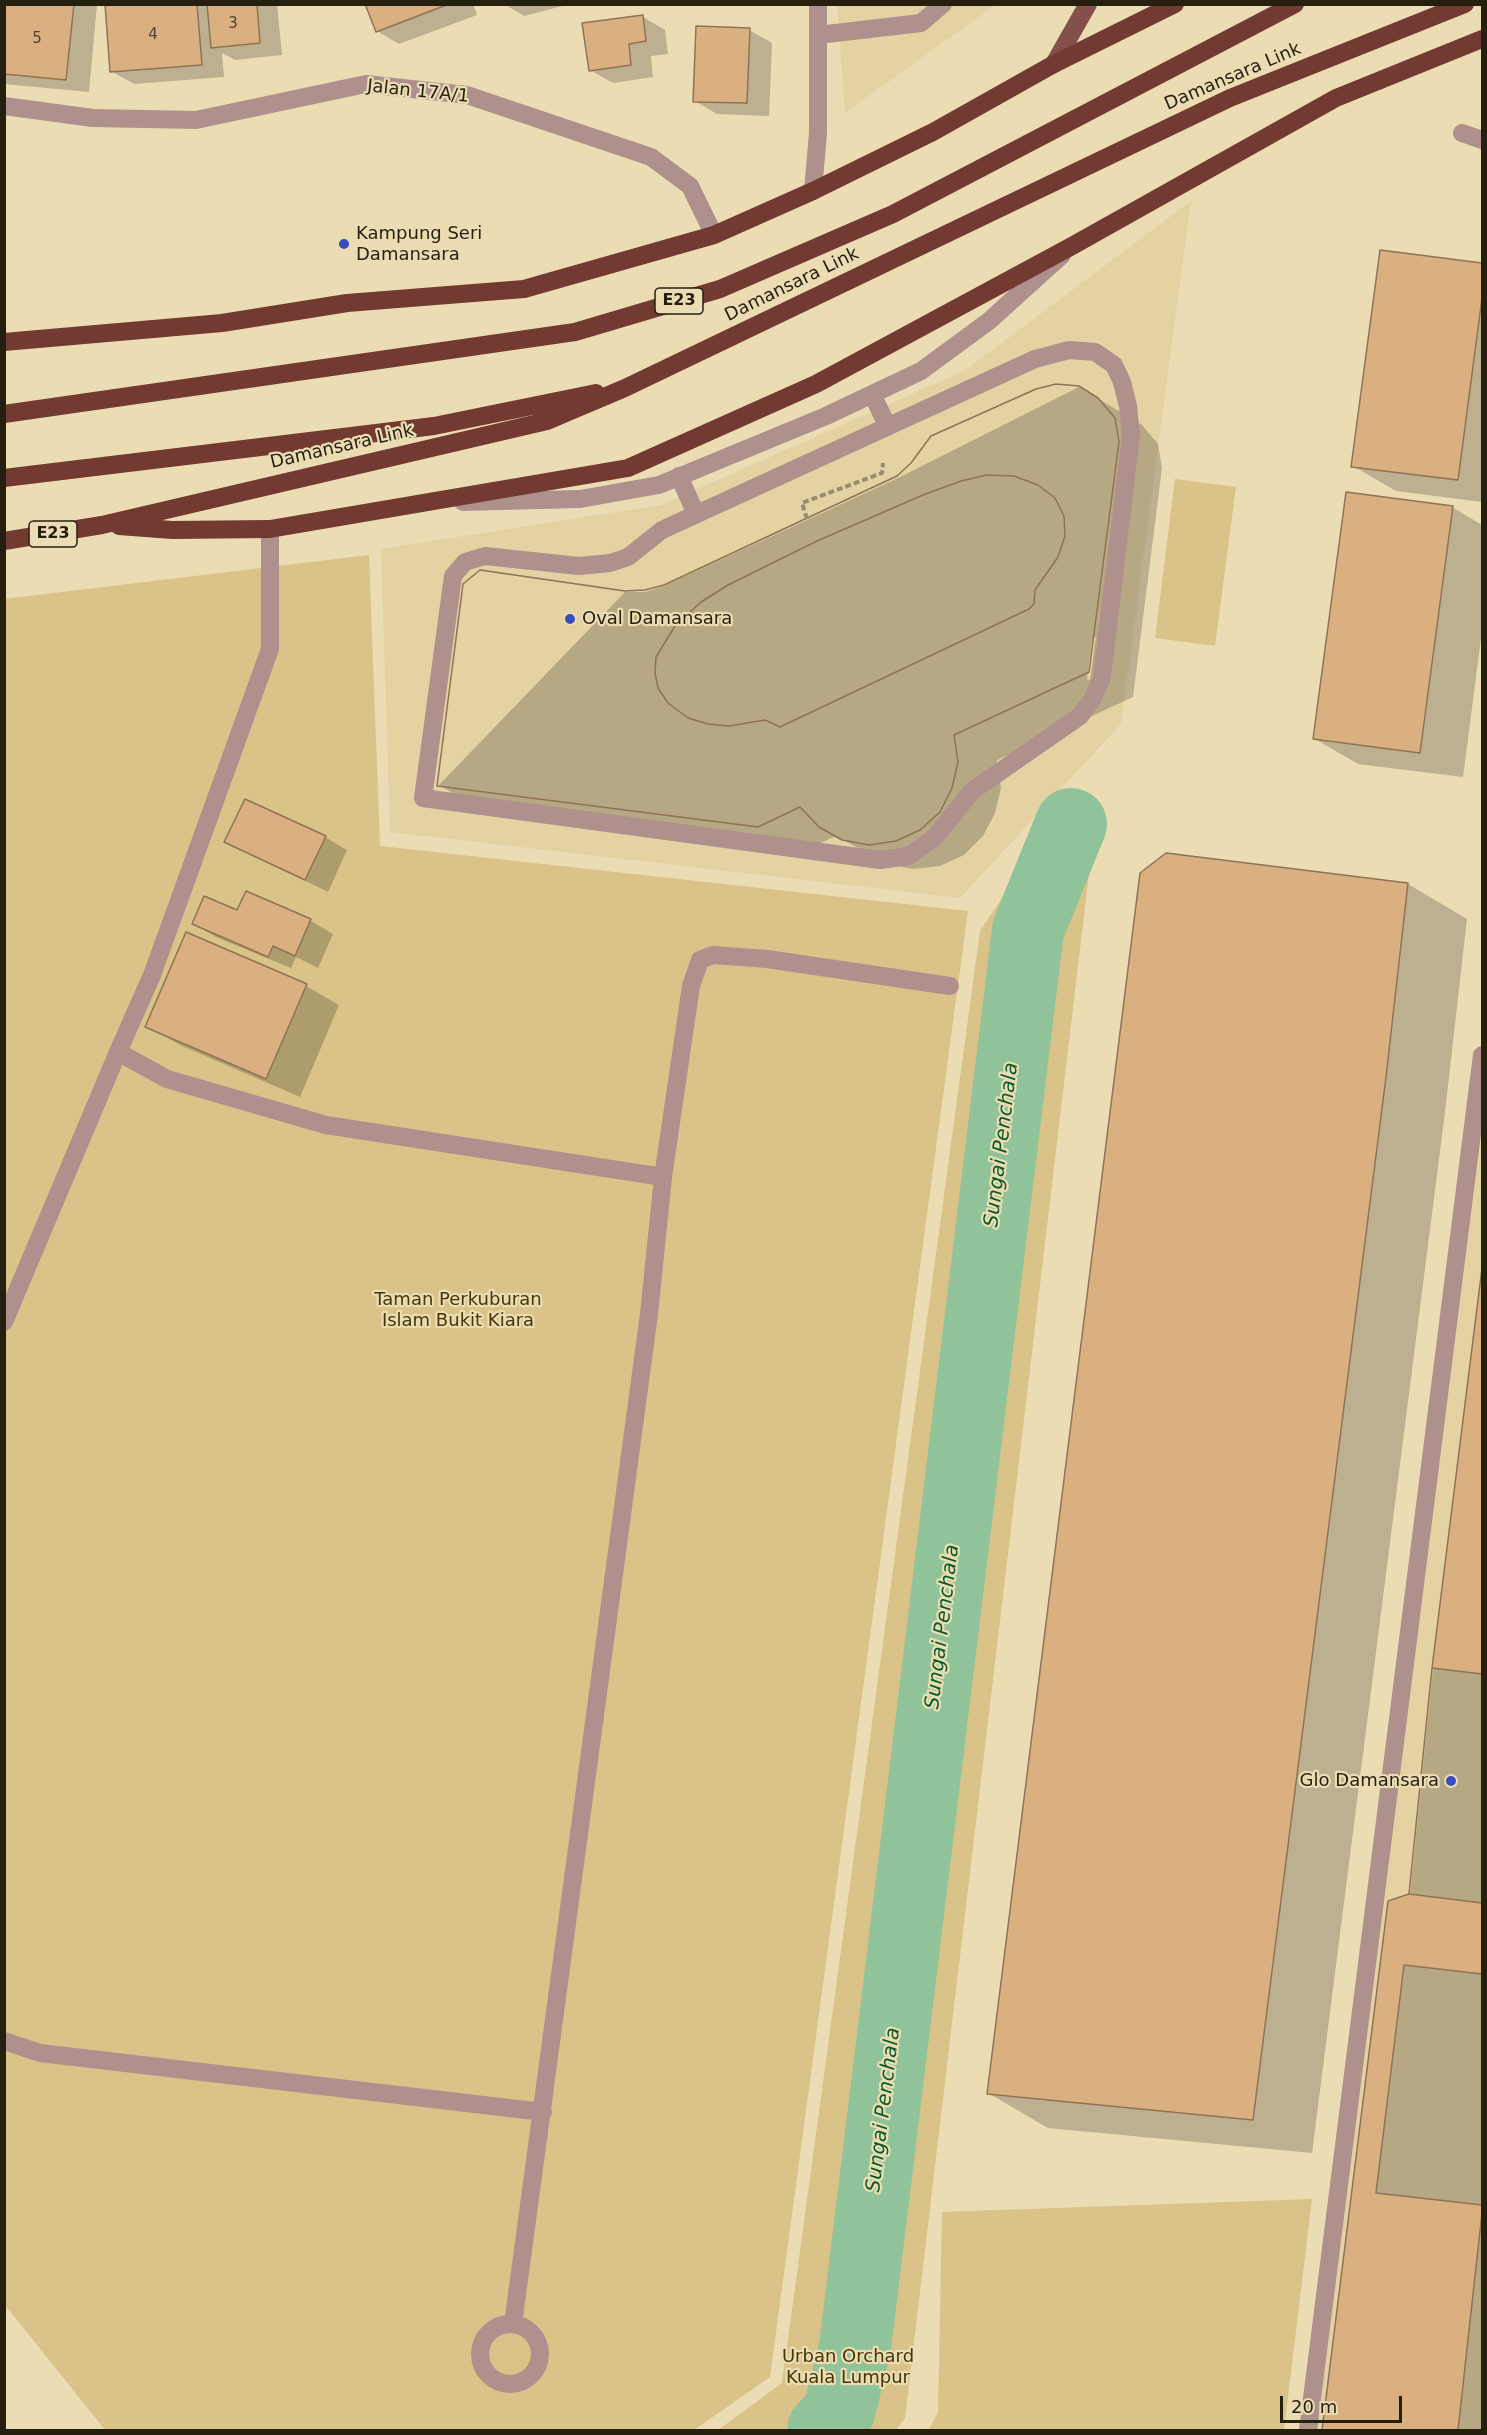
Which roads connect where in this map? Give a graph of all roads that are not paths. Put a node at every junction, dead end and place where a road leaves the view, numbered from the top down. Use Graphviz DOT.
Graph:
graph roads {
  1 [pos="818,4"];
  2 [pos="943,4"];
  3 [pos="1088,4"];
  4 [pos="1175,4"];
  5 [pos="1295,4"];
  6 [pos="1465,4"];
  7 [pos="818,35"];
  8 [pos="1482,39"];
  9 [pos="1054,64"];
  10 [pos="4,106"];
  11 [pos="1462,133"];
  12 [pos="1482,140"];
  13 [pos="813,190"];
  14 [pos="714,235"];
  15 [pos="1072,246"];
  16 [pos="4,342"];
  17 [pos="625,388"];
  18 [pos="872,394"];
  19 [pos="4,414"];
  20 [pos="888,427"];
  21 [pos="679,477"];
  22 [pos="4,478"];
  23 [pos="422,503"];
  24 [pos="696,514"];
  25 [pos="102,525"];
  26 [pos="270,529"];
  27 [pos="4,541"];
  28 [pos="950,986"];
  29 [pos="118,1052"];
  30 [pos="1482,1055"];
  31 [pos="663,1177"];
  32 [pos="4,1322"];
  33 [pos="4,2042"];
  34 [pos="543,2112"];
  35 [pos="513,2324"];
  36 [pos="1308,2430"];
  1 -- 7 [label="street"];
  2 -- 7 [label="street"];
  3 -- 9 [label="main road"];
  4 -- 9 [label="highway"];
  5 -- 19 [label="highway, Damansara Link / E23"];
  6 -- 17 [label="highway, Damansara Link / E23"];
  7 -- 13 [label="street"];
  8 -- 15 [label="highway"];
  9 -- 13 [label="highway"];
  10 -- 14 [label="street, Jalan 17A/1"];
  11 -- 12 [label="street"];
  13 -- 14 [label="highway"];
  14 -- 16 [label="highway"];
  15 -- 18 [label="street"];
  15 -- 23 [label="highway"];
  17 -- 22 [label="highway"];
  17 -- 25 [label="highway, Damansara Link / E23"];
  18 -- 20 [label="street"];
  18 -- 21 [label="street"];
  20 -- 24 [label="street"];
  20 -- 24 [label="street"];
  21 -- 23 [label="street"];
  21 -- 24 [label="street"];
  23 -- 26 [label="highway"];
  25 -- 26 [label="highway"];
  25 -- 27 [label="highway, Damansara Link / E23"];
  26 -- 29 [label="street"];
  28 -- 31 [label="street"];
  29 -- 31 [label="street"];
  29 -- 32 [label="street"];
  30 -- 36 [label="street"];
  31 -- 34 [label="street"];
  33 -- 34 [label="street"];
  34 -- 35 [label="street"];
}
